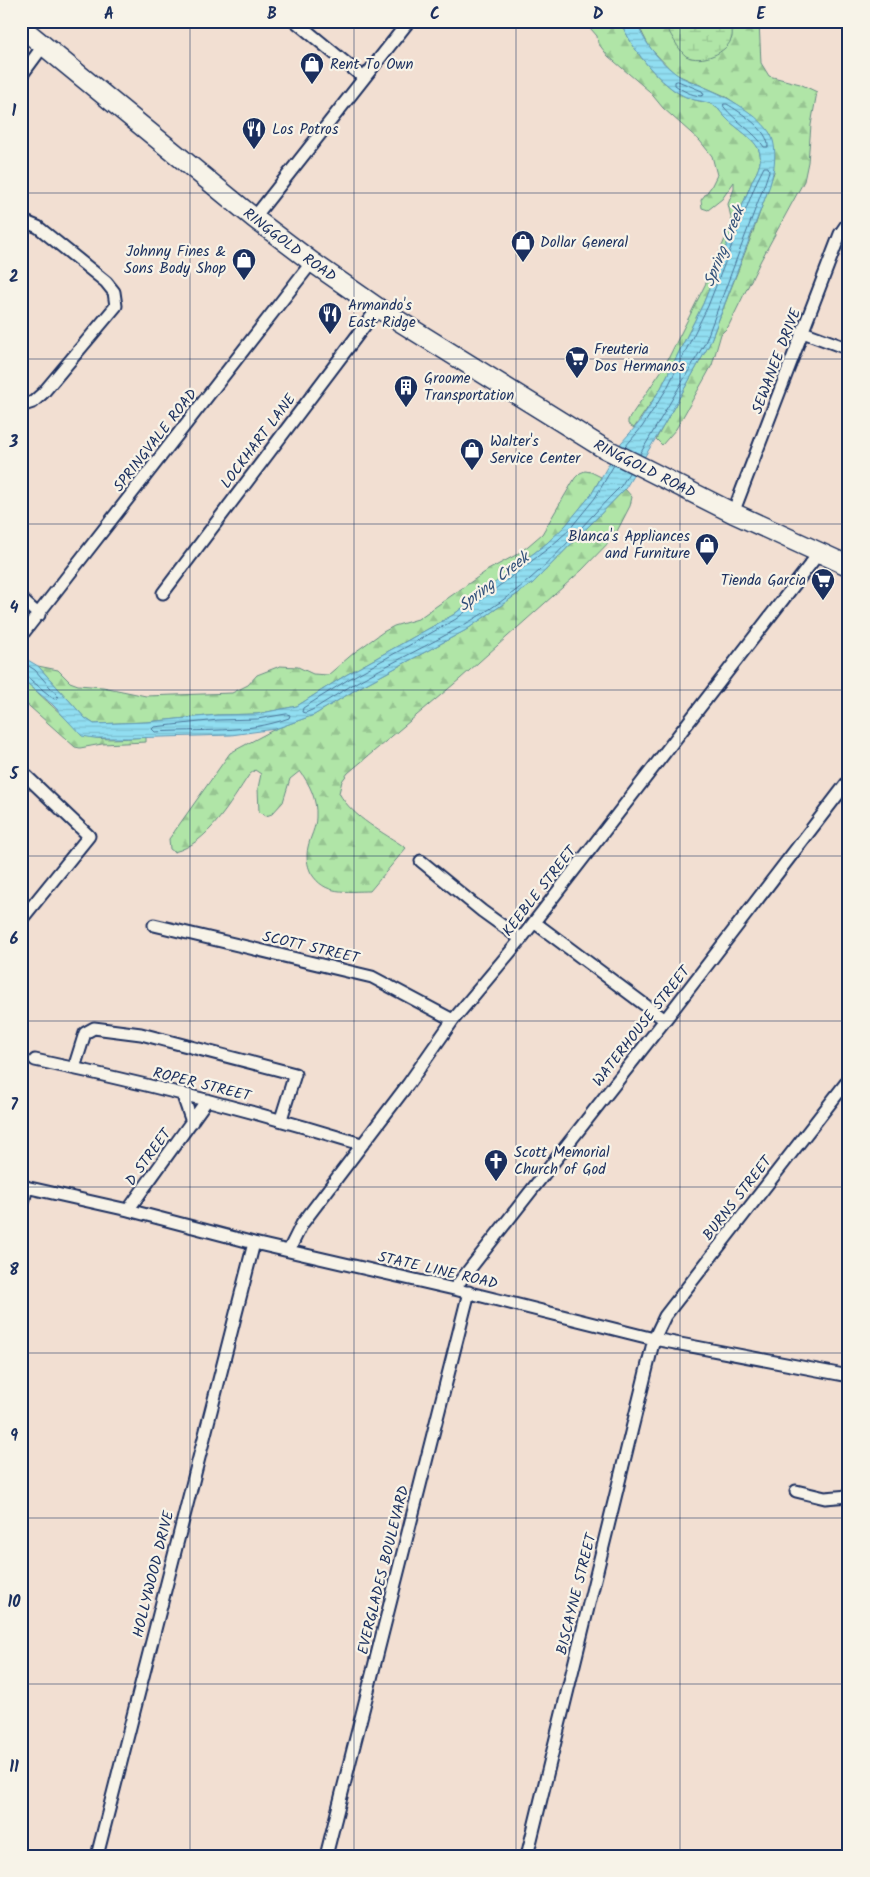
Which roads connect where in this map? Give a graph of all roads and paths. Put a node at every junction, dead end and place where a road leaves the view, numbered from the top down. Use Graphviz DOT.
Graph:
graph roads {
  1 [pos="295,21"];
  2 [pos="409,21"];
  3 [pos="21,27"];
  4 [pos="43,46"];
  5 [pos="21,76"];
  6 [pos="364,78"];
  7 [pos="254,218"];
  8 [pos="21,220"];
  9 [pos="849,221"];
  10 [pos="312,262"];
  11 [pos="378,308"];
  12 [pos="803,332"];
  13 [pos="849,349"];
  14 [pos="21,406"];
  15 [pos="733,514"];
  16 [pos="818,553"];
  17 [pos="849,566"];
  18 [pos="163,593"];
  19 [pos="21,599"];
  20 [pos="39,614"];
  21 [pos="21,636"];
  22 [pos="21,771"];
  23 [pos="849,780"];
  24 [pos="421,861"];
  25 [pos="21,920"];
  26 [pos="534,922"];
  27 [pos="154,925"];
  28 [pos="521,939"];
  29 [pos="453,1020"];
  30 [pos="665,1020"];
  31 [pos="34,1060"];
  32 [pos="74,1068"];
  33 [pos="849,1079"];
  34 [pos="182,1093"];
  35 [pos="207,1100"];
  36 [pos="282,1119"];
  37 [pos="192,1122"];
  38 [pos="361,1144"];
  39 [pos="24,1187"];
  40 [pos="21,1210"];
  41 [pos="128,1210"];
  42 [pos="254,1243"];
  43 [pos="289,1250"];
  44 [pos="454,1289"];
  45 [pos="469,1292"];
  46 [pos="654,1339"];
  47 [pos="849,1376"];
  48 [pos="796,1491"];
  49 [pos="849,1496"];
  50 [pos="97,1856"];
  51 [pos="326,1856"];
  52 [pos="527,1856"];
  1 -- 6 [label="street"];
  2 -- 6 [label="street"];
  3 -- 4 [label="main road, RINGGOLD ROAD"];
  4 -- 5 [label="street"];
  4 -- 7 [label="main road, RINGGOLD ROAD"];
  6 -- 7 [label="street"];
  7 -- 10 [label="main road, RINGGOLD ROAD"];
  8 -- 14 [label="street"];
  9 -- 12 [label="street, SEWANEE DRIVE"];
  10 -- 11 [label="main road, RINGGOLD ROAD"];
  10 -- 20 [label="street, SPRINGVALE ROAD"];
  11 -- 15 [label="main road, RINGGOLD ROAD"];
  11 -- 18 [label="street, LOCKHART LANE"];
  12 -- 13 [label="street"];
  12 -- 15 [label="street, SEWANEE DRIVE"];
  15 -- 16 [label="main road, RINGGOLD ROAD"];
  16 -- 17 [label="main road, RINGGOLD ROAD"];
  16 -- 26 [label="street, KEEBLE STREET"];
  19 -- 20 [label="street"];
  20 -- 21 [label="street, SPRINGVALE ROAD"];
  22 -- 25 [label="street"];
  23 -- 30 [label="street, WATERHOUSE STREET"];
  24 -- 28 [label="street"];
  26 -- 28 [label="street, KEEBLE STREET"];
  26 -- 30 [label="street"];
  27 -- 29 [label="street, SCOTT STREET"];
  28 -- 29 [label="street, KEEBLE STREET"];
  29 -- 38 [label="street, KEEBLE STREET"];
  30 -- 44 [label="street, WATERHOUSE STREET"];
  31 -- 32 [label="street, ROPER STREET"];
  32 -- 34 [label="street, ROPER STREET"];
  32 -- 36 [label="street"];
  33 -- 46 [label="street, BURNS STREET"];
  34 -- 35 [label="street, ROPER STREET"];
  34 -- 37 [label="street, D STREET"];
  35 -- 36 [label="street, ROPER STREET"];
  35 -- 37 [label="street, D STREET"];
  36 -- 38 [label="street, ROPER STREET"];
  37 -- 41 [label="street, D STREET"];
  38 -- 43 [label="street, KEEBLE STREET"];
  39 -- 40 [label="street"];
  39 -- 41 [label="street, STATE LINE ROAD"];
  41 -- 42 [label="street, STATE LINE ROAD"];
  42 -- 43 [label="street, STATE LINE ROAD"];
  42 -- 50 [label="street, HOLLYWOOD DRIVE"];
  43 -- 44 [label="street, STATE LINE ROAD"];
  44 -- 45 [label="street, STATE LINE ROAD"];
  45 -- 46 [label="street, STATE LINE ROAD"];
  45 -- 51 [label="street, EVERGLADES BOULEVARD"];
  46 -- 47 [label="street, STATE LINE ROAD"];
  46 -- 52 [label="street, BISCAYNE STREET"];
  48 -- 49 [label="street"];
}
